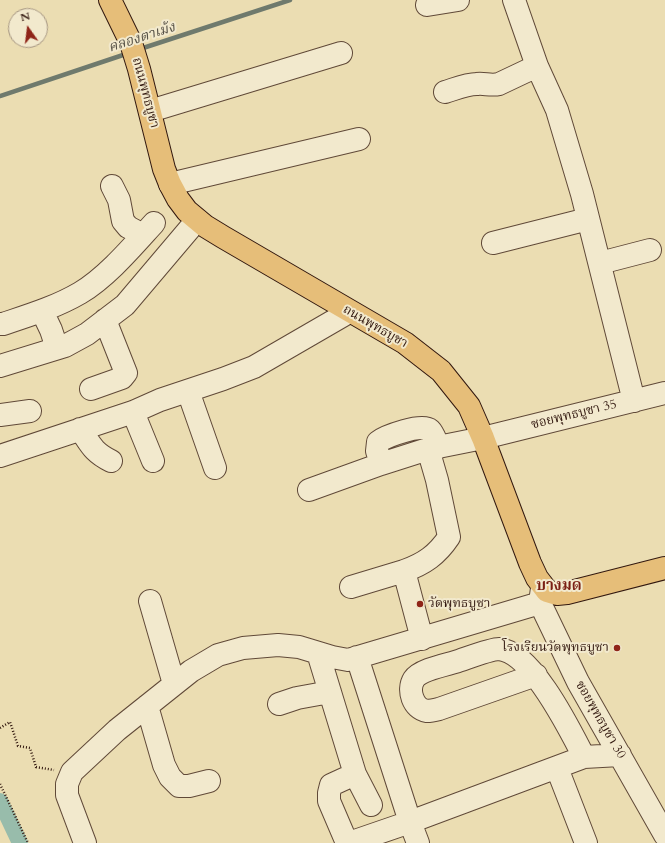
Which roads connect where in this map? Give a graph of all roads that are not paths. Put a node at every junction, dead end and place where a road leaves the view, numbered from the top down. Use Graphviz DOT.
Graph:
graph roads {
  1 [pos="110,0"];
  2 [pos="458,0"];
  3 [pos="514,0"];
  4 [pos="427,5"];
  5 [pos="340,53"];
  6 [pos="537,66"];
  7 [pos="445,92"];
  8 [pos="150,111"];
  9 [pos="359,139"];
  10 [pos="170,184"];
  11 [pos="112,186"];
  12 [pos="588,219"];
  13 [pos="197,220"];
  14 [pos="493,243"];
  15 [pos="650,250"];
  16 [pos="600,263"];
  17 [pos="42,310"];
  18 [pos="349,312"];
  19 [pos="105,320"];
  20 [pos="0,324"];
  21 [pos="57,348"];
  22 [pos="0,366"];
  23 [pos="91,389"];
  24 [pos="188,391"];
  25 [pos="665,393"];
  26 [pos="634,401"];
  27 [pos="30,411"];
  28 [pos="133,412"];
  29 [pos="0,415"];
  30 [pos="80,429"];
  31 [pos="483,438"];
  32 [pos="433,448"];
  33 [pos="0,456"];
  34 [pos="111,461"];
  35 [pos="153,461"];
  36 [pos="215,468"];
  37 [pos="309,490"];
  38 [pos="665,568"];
  39 [pos="404,571"];
  40 [pos="351,587"];
  41 [pos="541,595"];
  42 [pos="150,601"];
  43 [pos="422,638"];
  44 [pos="318,653"];
  45 [pos="357,657"];
  46 [pos="536,675"];
  47 [pos="174,684"];
  48 [pos="330,692"];
  49 [pos="279,704"];
  50 [pos="147,706"];
  51 [pos="620,755"];
  52 [pos="584,757"];
  53 [pos="557,768"];
  54 [pos="355,774"];
  55 [pos="209,781"];
  56 [pos="371,805"];
  57 [pos="410,822"];
  58 [pos="665,835"];
  59 [pos="85,843"];
  60 [pos="348,843"];
  61 [pos="418,843"];
  62 [pos="586,843"];
  1 -- 8 [label="main road, ถนนพุทธบูชา"];
  2 -- 4 [label="street"];
  3 -- 6 [label="street"];
  5 -- 8 [label="street"];
  6 -- 7 [label="street"];
  6 -- 12 [label="street"];
  8 -- 10 [label="main road, ถนนพุทธบูชา"];
  9 -- 10 [label="street"];
  10 -- 13 [label="main road, ถนนพุทธบูชา"];
  11 -- 17 [label="street"];
  12 -- 14 [label="street"];
  12 -- 16 [label="street"];
  13 -- 18 [label="main road, ถนนพุทธบูชา"];
  13 -- 19 [label="street"];
  15 -- 16 [label="street"];
  16 -- 26 [label="street"];
  17 -- 20 [label="street"];
  17 -- 21 [label="street"];
  18 -- 24 [label="street"];
  18 -- 31 [label="main road, ถนนพุทธบูชา"];
  19 -- 21 [label="street"];
  19 -- 23 [label="street"];
  21 -- 22 [label="street"];
  24 -- 28 [label="street"];
  24 -- 36 [label="street"];
  25 -- 26 [label="street, ซอยพุทธบูชา 35"];
  26 -- 31 [label="street, ซอยพุทธบูชา 35"];
  27 -- 29 [label="street"];
  28 -- 30 [label="street"];
  28 -- 35 [label="street"];
  30 -- 33 [label="street"];
  30 -- 34 [label="street"];
  31 -- 32 [label="street, ซอยพุทธบูชา 35"];
  31 -- 41 [label="main road, ถนนพุทธบูชา"];
  32 -- 37 [label="street, ซอยพุทธบูชา 35"];
  32 -- 39 [label="street"];
  38 -- 41 [label="main road"];
  39 -- 40 [label="street"];
  39 -- 43 [label="street"];
  41 -- 43 [label="street"];
  41 -- 51 [label="street, ซอยพุทธบูชา 30"];
  42 -- 47 [label="street"];
  43 -- 45 [label="street"];
  44 -- 45 [label="street"];
  44 -- 47 [label="street"];
  44 -- 48 [label="street"];
  45 -- 57 [label="street"];
  46 -- 46 [label="street"];
  46 -- 52 [label="street"];
  47 -- 50 [label="street"];
  48 -- 49 [label="street"];
  48 -- 54 [label="street"];
  50 -- 55 [label="street"];
  50 -- 59 [label="street"];
  51 -- 52 [label="street"];
  51 -- 58 [label="street, ซอยพุทธบูชา 30"];
  52 -- 53 [label="street"];
  53 -- 57 [label="street"];
  53 -- 62 [label="street"];
  54 -- 56 [label="street"];
  54 -- 60 [label="street"];
  57 -- 60 [label="street"];
  57 -- 61 [label="street"];
}
